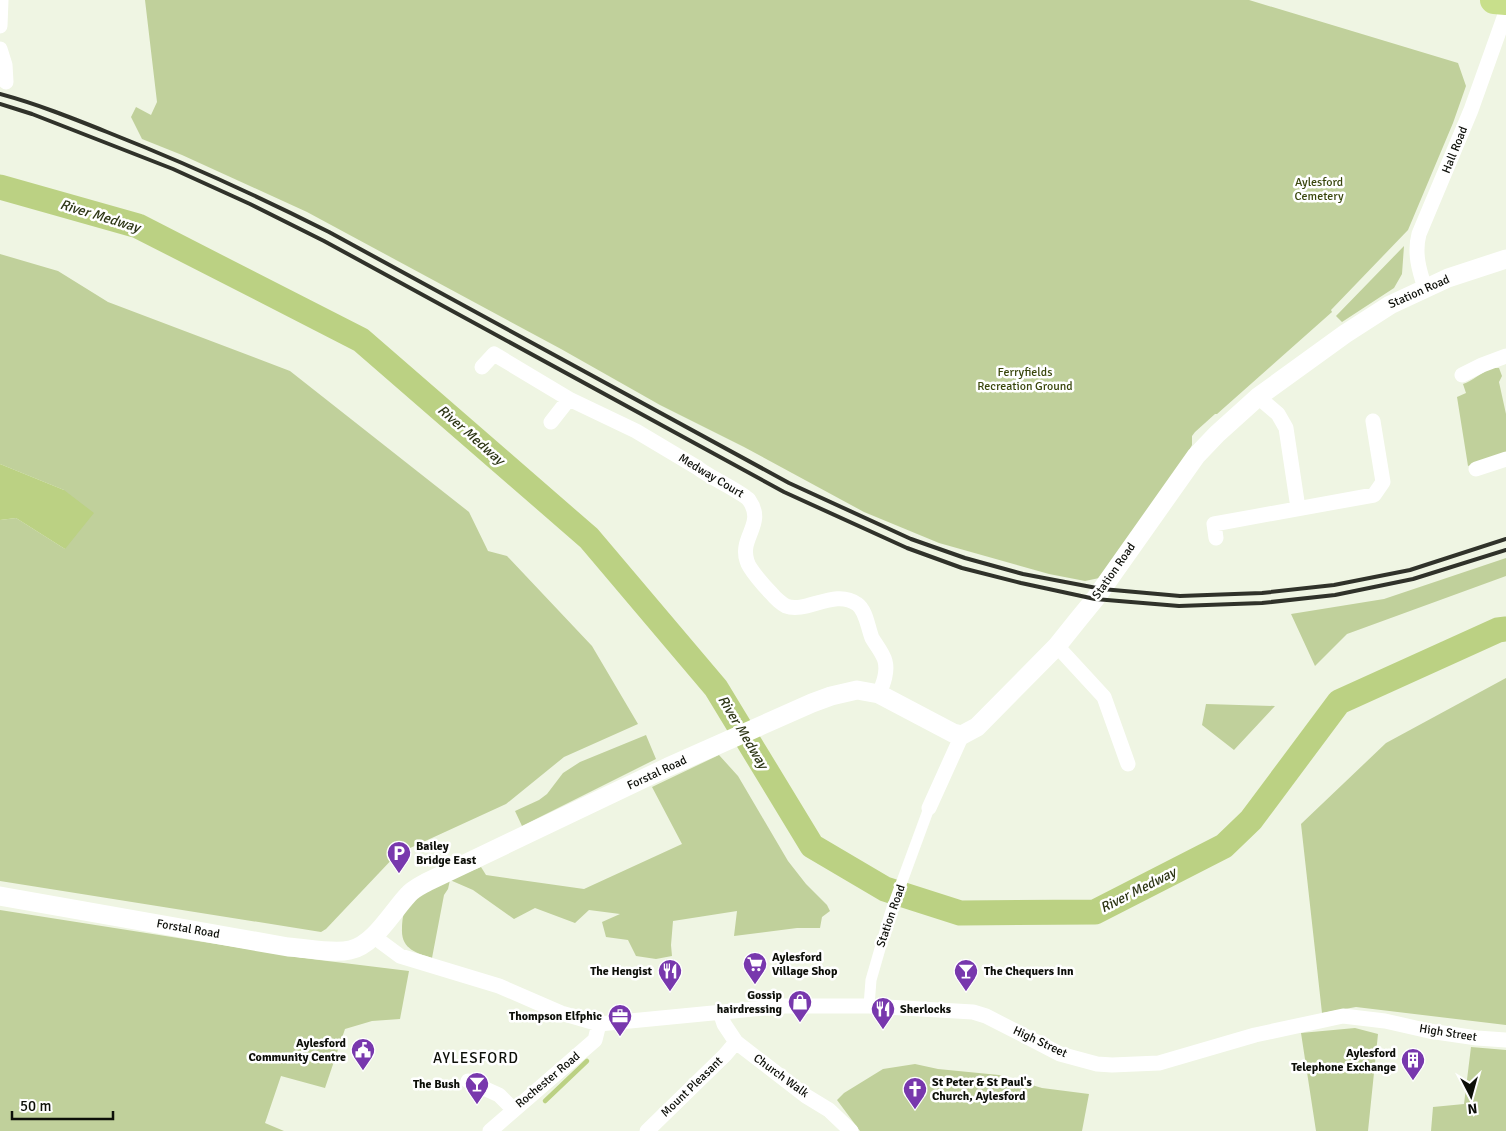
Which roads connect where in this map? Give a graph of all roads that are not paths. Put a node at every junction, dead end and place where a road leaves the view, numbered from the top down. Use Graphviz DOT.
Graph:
graph roads {
  1 [pos="1,0"];
  2 [pos="1494,0"];
  3 [pos="1506,2"];
  4 [pos="1506,12"];
  5 [pos="0,26"];
  6 [pos="0,49"];
  7 [pos="6,82"];
  8 [pos="1506,259"];
  9 [pos="1424,288"];
  10 [pos="1505,361"];
  11 [pos="482,367"];
  12 [pos="1462,375"];
  13 [pos="1258,397"];
  14 [pos="569,399"];
  15 [pos="1373,421"];
  16 [pos="551,422"];
  17 [pos="1506,459"];
  18 [pos="1476,469"];
  19 [pos="1298,508"];
  20 [pos="1216,538"];
  21 [pos="1057,646"];
  22 [pos="879,694"];
  23 [pos="962,735"];
  24 [pos="1128,764"];
  25 [pos="929,808"];
  26 [pos="0,896"];
  27 [pos="373,936"];
  28 [pos="869,1006"];
  29 [pos="720,1012"];
  30 [pos="599,1024"];
  31 [pos="1506,1040"];
  32 [pos="736,1042"];
  33 [pos="468,1081"];
  34 [pos="513,1109"];
  35 [pos="490,1131"];
  36 [pos="647,1131"];
  37 [pos="851,1131"];
  1 -- 5 [label="street"];
  2 -- 3 [label="highway"];
  4 -- 9 [label="street, Hall Road"];
  6 -- 7 [label="street"];
  8 -- 9 [label="street, Station Road"];
  9 -- 13 [label="street, Station Road"];
  10 -- 12 [label="street"];
  11 -- 14 [label="street, Medway Court"];
  13 -- 19 [label="street"];
  13 -- 21 [label="street, Station Road"];
  14 -- 16 [label="street"];
  14 -- 22 [label="street, Medway Court"];
  15 -- 19 [label="street"];
  17 -- 18 [label="street"];
  19 -- 20 [label="street"];
  21 -- 23 [label="street, Station Road"];
  21 -- 24 [label="street"];
  22 -- 23 [label="street, Forstal Road"];
  22 -- 27 [label="street, Forstal Road"];
  23 -- 25 [label="street, Station Road"];
  25 -- 28 [label="street, Station Road"];
  26 -- 27 [label="street, Forstal Road"];
  27 -- 30 [label="street"];
  28 -- 29 [label="street, High Street"];
  28 -- 31 [label="street, High Street"];
  29 -- 30 [label="street, High Street"];
  29 -- 32 [label="street, Church Walk"];
  30 -- 34 [label="street, Rochester Road"];
  32 -- 36 [label="street, Mount Pleasant"];
  32 -- 37 [label="street, Church Walk"];
  33 -- 34 [label="street"];
  34 -- 35 [label="street, Rochester Road"];
}
